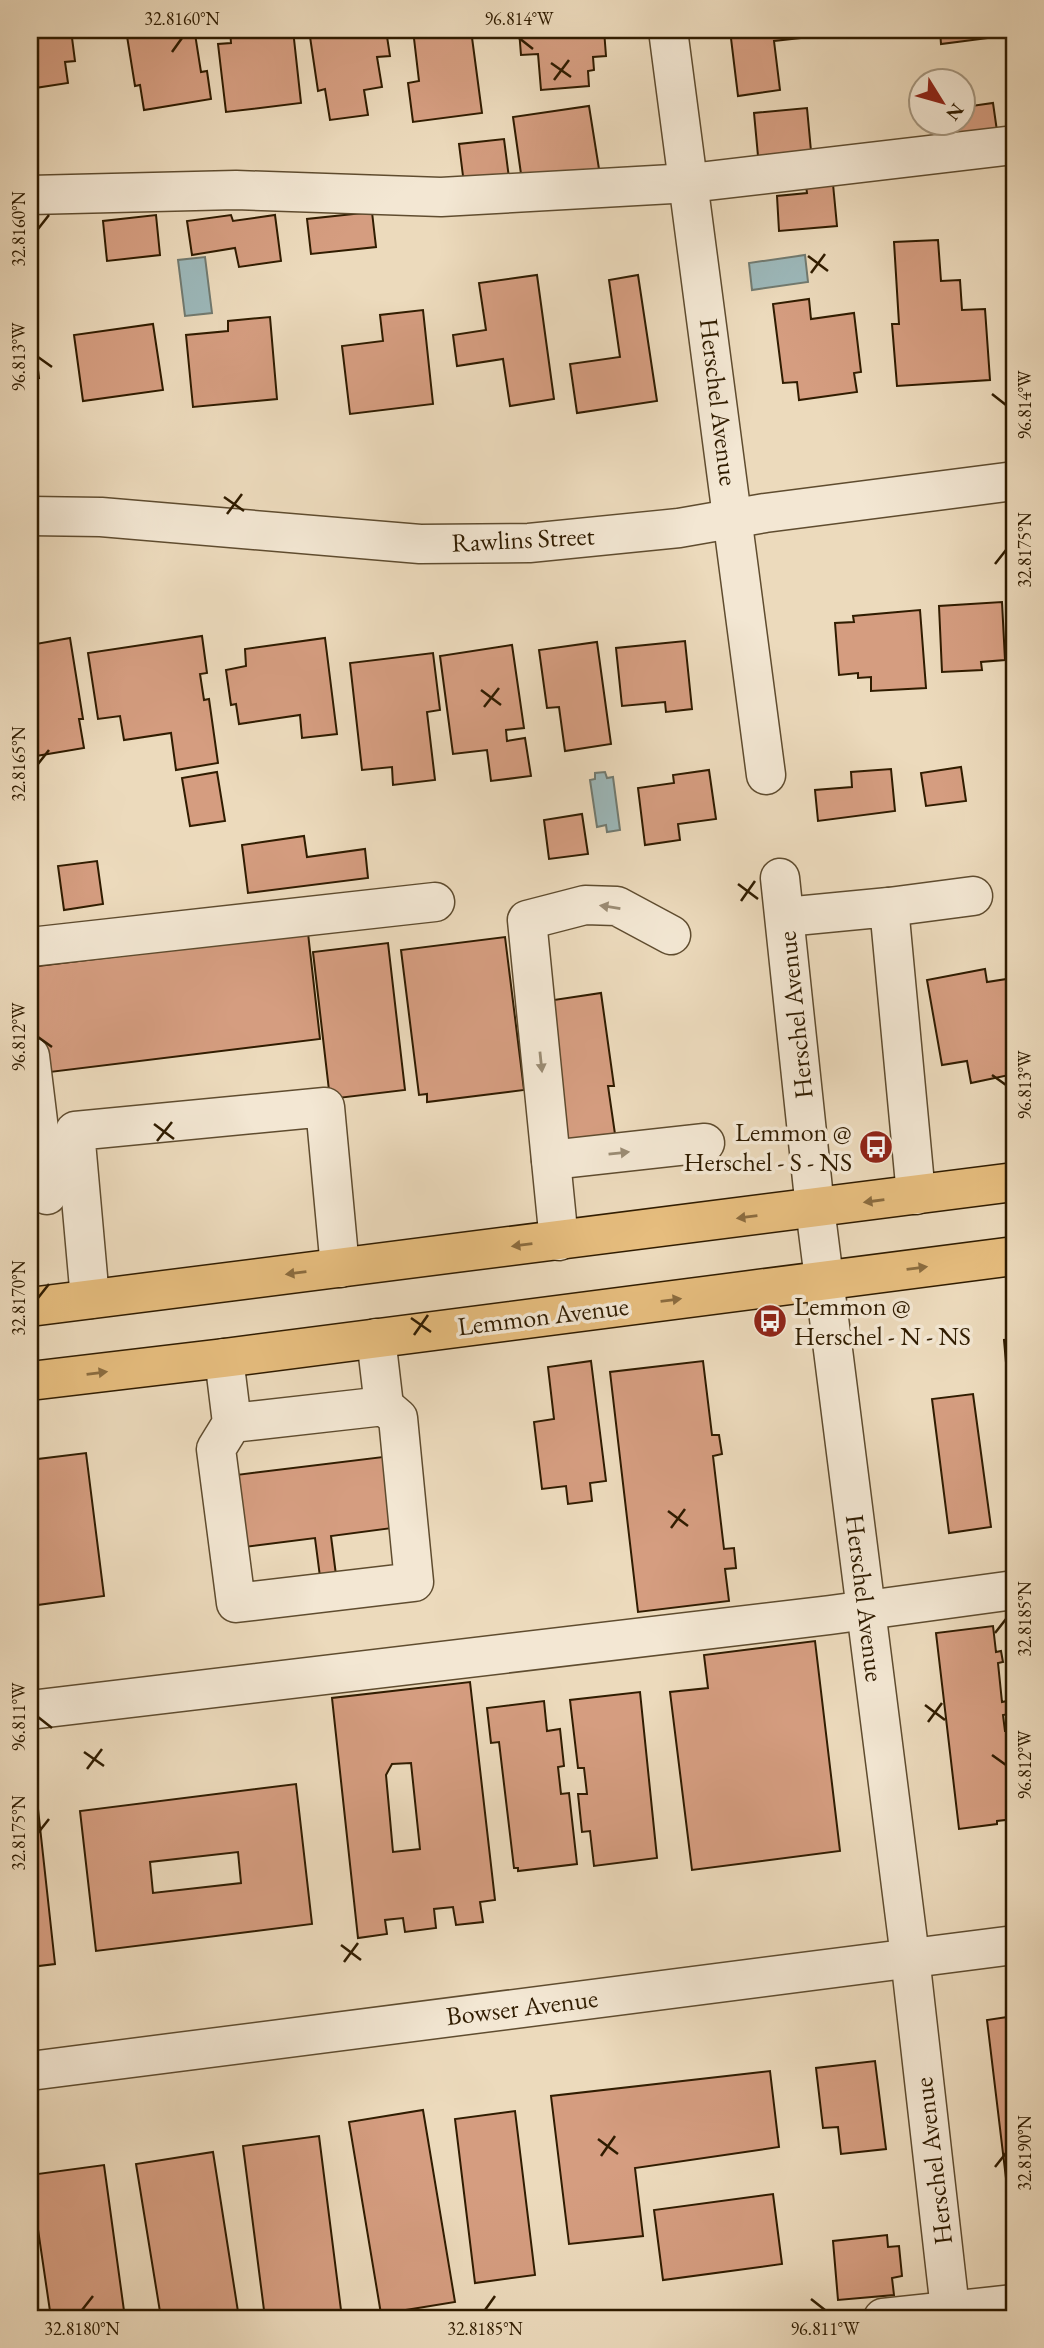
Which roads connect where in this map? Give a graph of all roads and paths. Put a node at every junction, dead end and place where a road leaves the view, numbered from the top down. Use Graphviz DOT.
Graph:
graph roads {
  1 [pos="668,30"];
  2 [pos="1014,145"];
  3 [pos="690,183"];
  4 [pos="30,195"];
  5 [pos="1014,481"];
  6 [pos="30,516"];
  7 [pos="734,519"];
  8 [pos="766,775"];
  9 [pos="780,878"];
  10 [pos="974,896"];
  11 [pos="435,902"];
  12 [pos="889,907"];
  13 [pos="785,917"];
  14 [pos="671,935"];
  15 [pos="30,947"];
  16 [pos="30,1056"];
  17 [pos="705,1143"];
  18 [pos="551,1160"];
  19 [pos="1014,1182"];
  20 [pos="52,1195"];
  21 [pos="916,1195"];
  22 [pos="815,1208"];
  23 [pos="559,1241"];
  24 [pos="1014,1256"];
  25 [pos="340,1268"];
  26 [pos="825,1280"];
  27 [pos="90,1299"];
  28 [pos="30,1307"];
  29 [pos="376,1338"];
  30 [pos="224,1359"];
  31 [pos="30,1381"];
  32 [pos="384,1406"];
  33 [pos="232,1423"];
  34 [pos="1014,1590"];
  35 [pos="867,1611"];
  36 [pos="30,1710"];
  37 [pos="1014,1945"];
  38 [pos="910,1957"];
  39 [pos="30,2071"];
  40 [pos="1014,2304"];
  41 [pos="950,2314"];
  42 [pos="883,2318"];
  1 -- 3 [label="street, Herschel Avenue"];
  2 -- 3 [label="street"];
  3 -- 4 [label="street"];
  3 -- 7 [label="street, Herschel Avenue"];
  5 -- 7 [label="street, Rawlins Street"];
  6 -- 7 [label="street, Rawlins Street"];
  7 -- 8 [label="street, Herschel Avenue"];
  9 -- 13 [label="street, Herschel Avenue"];
  10 -- 12 [label="street"];
  11 -- 15 [label="street"];
  12 -- 13 [label="street"];
  12 -- 21 [label="street"];
  13 -- 22 [label="street, Herschel Avenue"];
  14 -- 18 [label="street, one-way"];
  16 -- 20 [label="street"];
  18 -- 17 [label="street, one-way"];
  18 -- 23 [label="street"];
  19 -- 21 [label="main road"];
  20 -- 25 [label="street"];
  20 -- 27 [label="street"];
  21 -- 22 [label="main road, one-way"];
  22 -- 23 [label="main road, one-way"];
  22 -- 26 [label="street, Herschel Avenue"];
  23 -- 25 [label="main road, one-way"];
  26 -- 24 [label="main road, Lemmon Avenue, one-way"];
  25 -- 27 [label="main road, one-way"];
  29 -- 26 [label="main road, Lemmon Avenue, one-way"];
  26 -- 35 [label="street, Herschel Avenue"];
  27 -- 28 [label="main road"];
  29 -- 30 [label="main road, Lemmon Avenue"];
  29 -- 32 [label="street"];
  31 -- 30 [label="main road, Lemmon Avenue, one-way"];
  30 -- 33 [label="street"];
  32 -- 33 [label="street"];
  32 -- 33 [label="street"];
  34 -- 35 [label="street"];
  35 -- 36 [label="street"];
  35 -- 38 [label="street, Herschel Avenue"];
  37 -- 38 [label="street, Bowser Avenue"];
  38 -- 39 [label="street, Bowser Avenue"];
  38 -- 41 [label="street, Herschel Avenue"];
  40 -- 41 [label="street"];
  41 -- 42 [label="street"];
}
